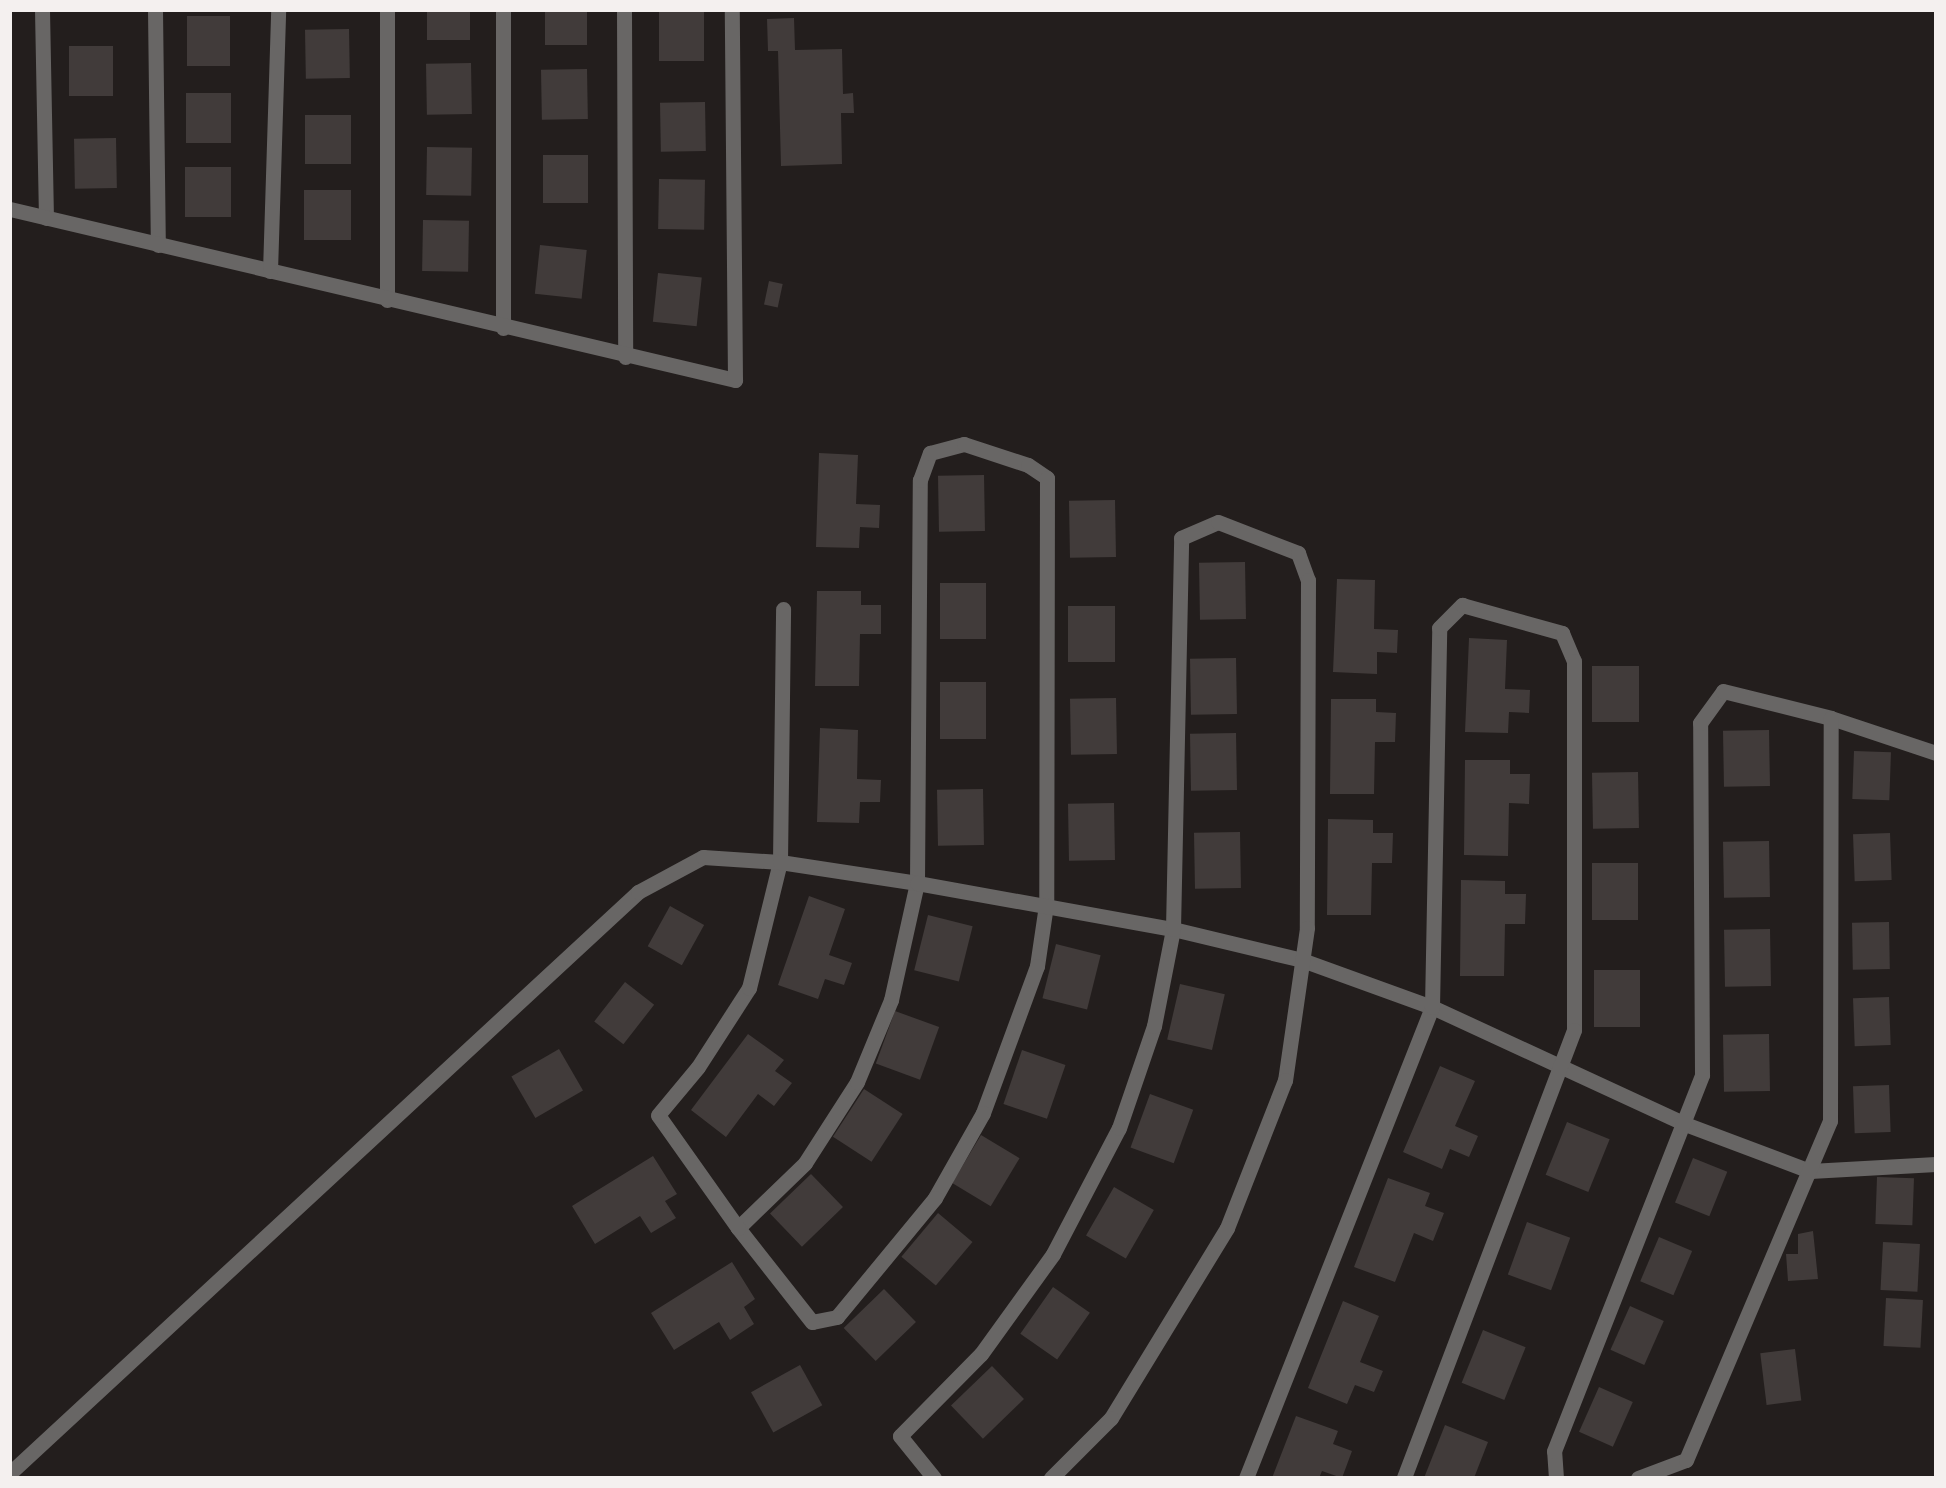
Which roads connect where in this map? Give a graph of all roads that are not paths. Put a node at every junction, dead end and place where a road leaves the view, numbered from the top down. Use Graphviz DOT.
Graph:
graph roads {
  1 [pos="42,10"];
  2 [pos="155,10"];
  3 [pos="278,10"];
  4 [pos="387,10"];
  5 [pos="503,10"];
  6 [pos="624,10"];
  7 [pos="732,10"];
  8 [pos="10,209"];
  9 [pos="46,218"];
  10 [pos="158,245"];
  11 [pos="270,271"];
  12 [pos="387,300"];
  13 [pos="503,328"];
  14 [pos="626,357"];
  15 [pos="783,609"];
  16 [pos="1831,718"];
  17 [pos="1935,753"];
  18 [pos="780,862"];
  19 [pos="917,883"];
  20 [pos="1046,905"];
  21 [pos="1173,929"];
  22 [pos="1302,960"];
  23 [pos="1432,1007"];
  24 [pos="1561,1064"];
  25 [pos="1685,1124"];
  26 [pos="1935,1164"];
  27 [pos="1810,1171"];
  28 [pos="738,1228"];
  29 [pos="10,1473"];
  30 [pos="934,1478"];
  31 [pos="1051,1478"];
  32 [pos="1246,1478"];
  33 [pos="1404,1478"];
  34 [pos="1556,1478"];
  35 [pos="1638,1478"];
  1 -- 9 [label="street"];
  2 -- 10 [label="street"];
  3 -- 11 [label="street"];
  4 -- 12 [label="street"];
  5 -- 13 [label="street"];
  6 -- 14 [label="street"];
  7 -- 14 [label="street"];
  8 -- 9 [label="street"];
  9 -- 10 [label="street"];
  10 -- 11 [label="street"];
  11 -- 12 [label="street"];
  12 -- 13 [label="street"];
  13 -- 14 [label="street"];
  15 -- 18 [label="street"];
  16 -- 17 [label="street"];
  16 -- 25 [label="street"];
  16 -- 27 [label="street"];
  18 -- 19 [label="street"];
  18 -- 28 [label="street"];
  18 -- 29 [label="street"];
  19 -- 20 [label="street"];
  19 -- 20 [label="street"];
  19 -- 28 [label="street"];
  20 -- 21 [label="street"];
  20 -- 28 [label="street"];
  21 -- 22 [label="street"];
  21 -- 22 [label="street"];
  21 -- 30 [label="street"];
  22 -- 23 [label="street"];
  22 -- 31 [label="street"];
  23 -- 24 [label="street"];
  23 -- 24 [label="street"];
  23 -- 32 [label="street"];
  24 -- 25 [label="street"];
  24 -- 33 [label="street"];
  25 -- 27 [label="street"];
  25 -- 34 [label="street"];
  26 -- 27 [label="street"];
  27 -- 35 [label="street"];
}
